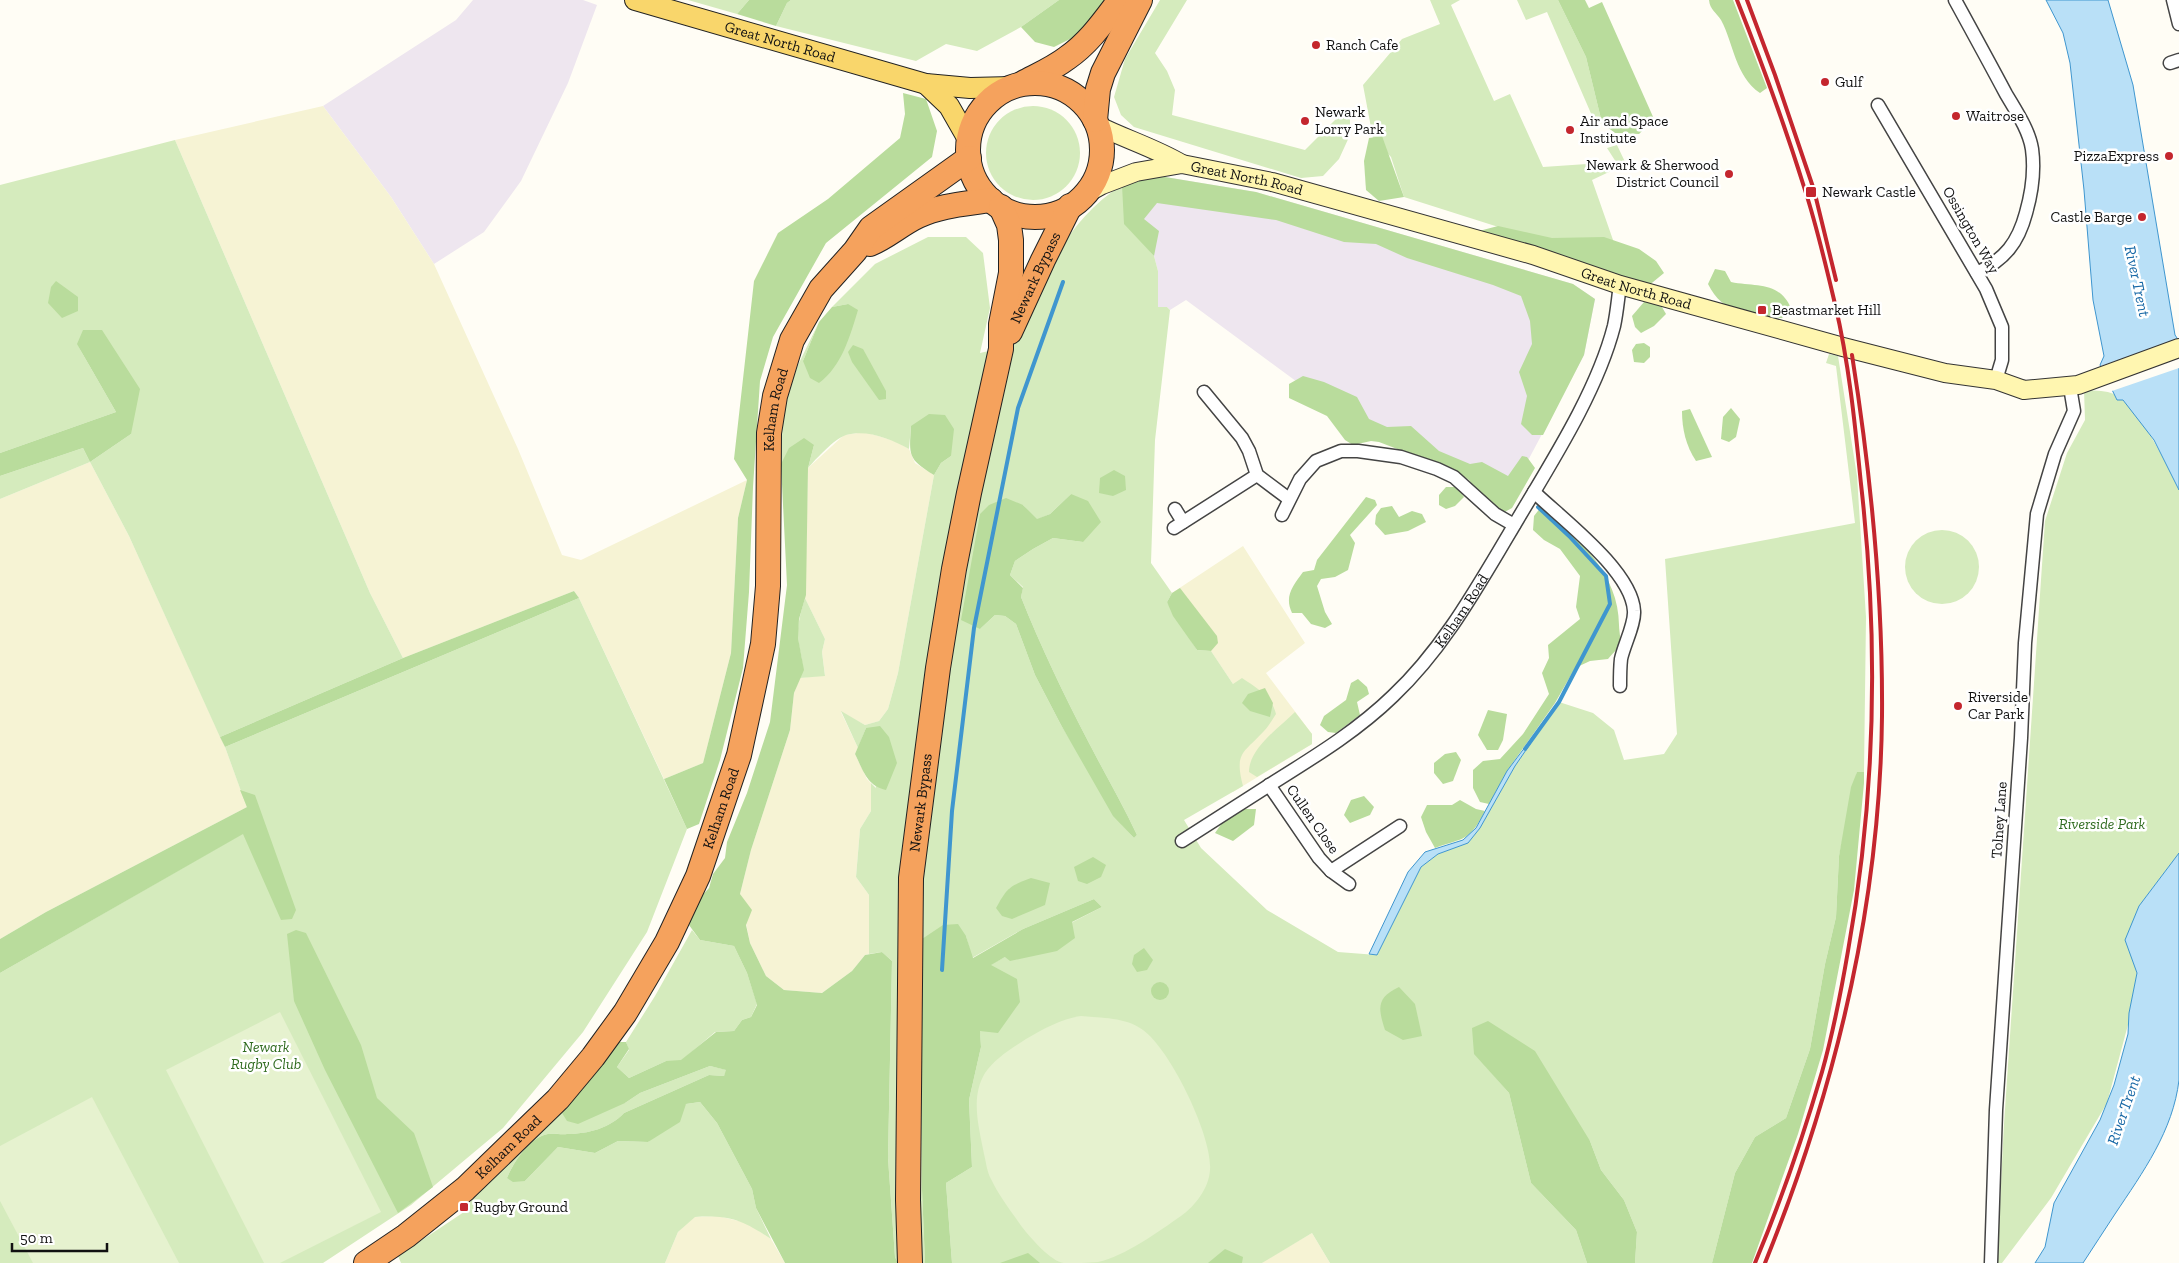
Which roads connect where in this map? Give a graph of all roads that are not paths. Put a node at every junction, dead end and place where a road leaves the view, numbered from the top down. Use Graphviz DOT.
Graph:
graph roads {
  1 [pos="634,0"];
  2 [pos="1120,0"];
  3 [pos="1140,0"];
  4 [pos="1954,0"];
  5 [pos="2174,0"];
  6 [pos="2179,24"];
  7 [pos="926,84"];
  8 [pos="1015,86"];
  9 [pos="1878,105"];
  10 [pos="1096,123"];
  11 [pos="969,150"];
  12 [pos="1182,164"];
  13 [pos="1077,201"];
  14 [pos="996,204"];
  15 [pos="855,251"];
  16 [pos="1978,273"];
  17 [pos="1620,284"];
  18 [pos="2179,348"];
  19 [pos="1001,349"];
  20 [pos="1996,380"];
  21 [pos="2070,387"];
  22 [pos="1204,392"];
  23 [pos="1257,475"];
  24 [pos="1534,492"];
  25 [pos="1289,499"];
  26 [pos="1175,509"];
  27 [pos="1282,515"];
  28 [pos="1514,525"];
  29 [pos="1620,686"];
  30 [pos="1269,785"];
  31 [pos="1400,826"];
  32 [pos="1182,841"];
  33 [pos="1331,871"];
  34 [pos="1349,884"];
  35 [pos="366,1263"];
  36 [pos="910,1263"];
  37 [pos="1991,1263"];
  1 -- 7 [label="main road, Great North Road"];
  2 -- 8 [label="highway"];
  3 -- 10 [label="highway"];
  4 -- 16 [label="street"];
  5 -- 6 [label="street"];
  7 -- 8 [label="main road, Great North Road"];
  7 -- 11 [label="main road, Great North Road"];
  8 -- 10 [label="highway"];
  8 -- 11 [label="highway"];
  9 -- 16 [label="street, Ossington Way"];
  10 -- 12 [label="main road, Great North Road"];
  10 -- 13 [label="highway"];
  11 -- 14 [label="highway"];
  11 -- 15 [label="highway, Kelham Road"];
  12 -- 13 [label="main road, Great North Road"];
  12 -- 17 [label="main road, Great North Road"];
  13 -- 14 [label="highway"];
  13 -- 19 [label="highway, Newark Bypass"];
  14 -- 15 [label="highway, Kelham Road"];
  14 -- 19 [label="highway, Newark Bypass"];
  15 -- 35 [label="highway, Kelham Road"];
  16 -- 20 [label="street, Ossington Way"];
  17 -- 20 [label="main road, Great North Road"];
  17 -- 24 [label="street, Kelham Road"];
  18 -- 21 [label="main road, Great North Road"];
  19 -- 36 [label="highway, Newark Bypass"];
  20 -- 21 [label="main road, Great North Road"];
  21 -- 37 [label="street, Tolney Lane"];
  22 -- 23 [label="street"];
  23 -- 25 [label="street"];
  23 -- 26 [label="street"];
  24 -- 28 [label="street, Kelham Road"];
  24 -- 29 [label="street"];
  25 -- 27 [label="street"];
  25 -- 28 [label="street"];
  28 -- 30 [label="street, Kelham Road"];
  30 -- 32 [label="street, Kelham Road"];
  30 -- 33 [label="street, Cullen Close"];
  31 -- 33 [label="street, Cullen Close"];
  33 -- 34 [label="street, Cullen Close"];
}
